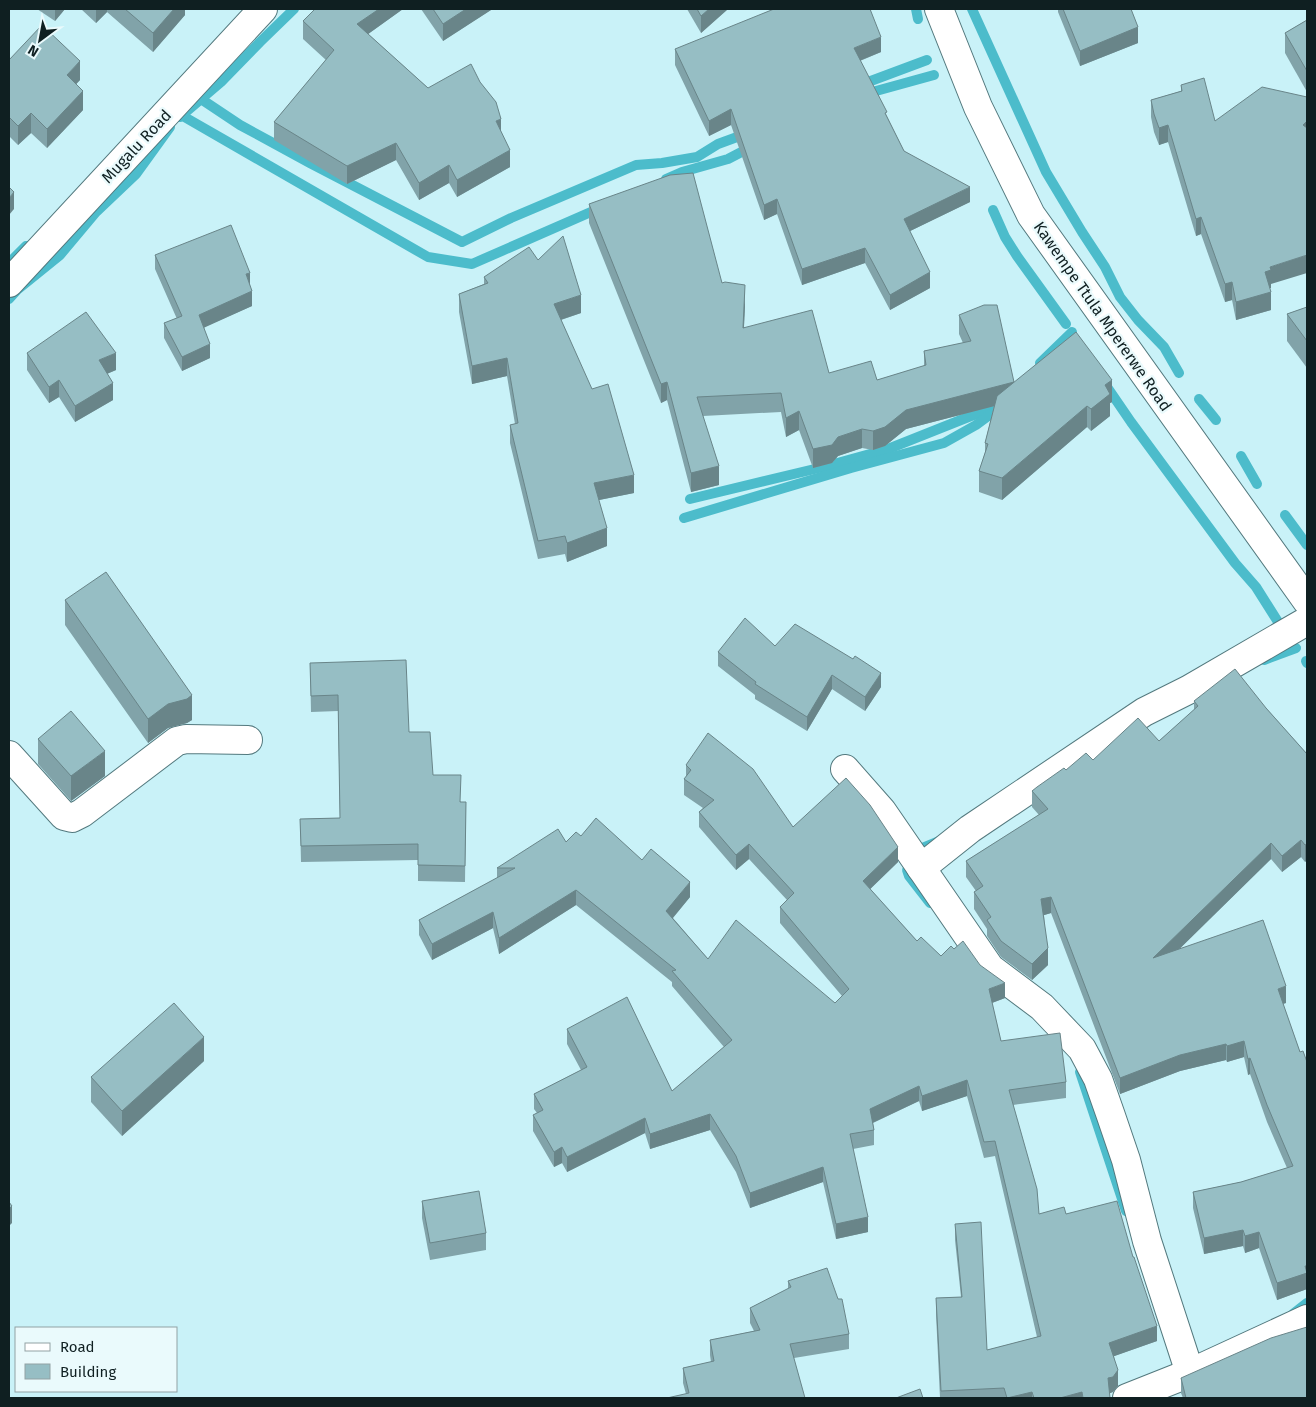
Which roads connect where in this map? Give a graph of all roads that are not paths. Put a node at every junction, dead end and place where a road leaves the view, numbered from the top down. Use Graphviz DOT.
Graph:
graph roads {
  1 [pos="263,9"];
  2 [pos="939,9"];
  3 [pos="9,283"];
  4 [pos="1307,601"];
  5 [pos="1307,621"];
  6 [pos="248,740"];
  7 [pos="9,755"];
  8 [pos="845,769"];
  9 [pos="921,868"];
  10 [pos="1307,1320"];
  11 [pos="1190,1373"];
  12 [pos="1127,1398"];
  1 -- 3 [label="street, Mugalu Road"];
  2 -- 4 [label="street, Kawempe Ttula Mpererwe Road"];
  5 -- 9 [label="street"];
  6 -- 7 [label="street"];
  8 -- 9 [label="street"];
  9 -- 11 [label="street"];
  10 -- 11 [label="street"];
  11 -- 12 [label="street"];
}
